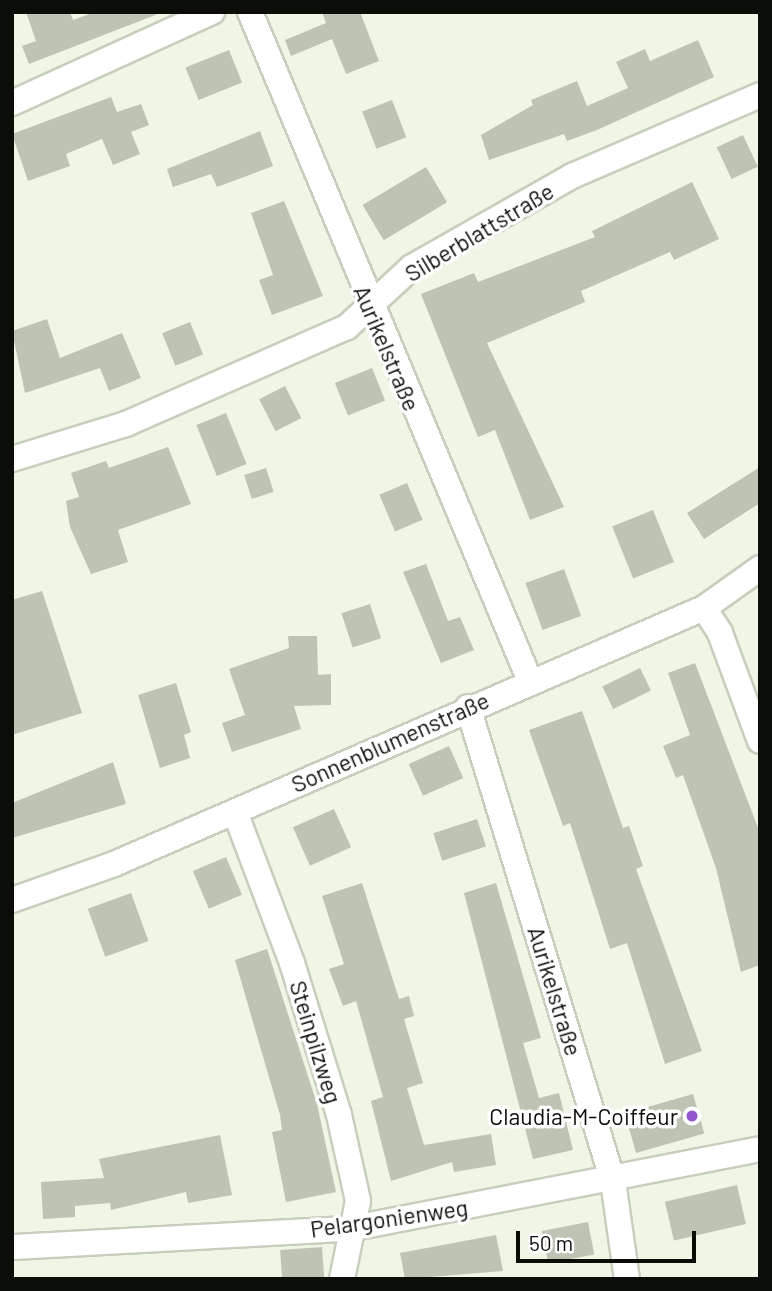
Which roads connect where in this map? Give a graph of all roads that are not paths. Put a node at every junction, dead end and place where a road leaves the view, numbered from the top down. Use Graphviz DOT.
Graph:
graph roads {
  1 [pos="212,12"];
  2 [pos="250,12"];
  3 [pos="760,95"];
  4 [pos="12,103"];
  5 [pos="369,306"];
  6 [pos="12,459"];
  7 [pos="760,568"];
  8 [pos="704,607"];
  9 [pos="530,681"];
  10 [pos="468,707"];
  11 [pos="760,741"];
  12 [pos="235,812"];
  13 [pos="12,900"];
  14 [pos="760,1149"];
  15 [pos="613,1181"];
  16 [pos="349,1228"];
  17 [pos="12,1247"];
  18 [pos="342,1279"];
  19 [pos="627,1279"];
  1 -- 4 [label="street"];
  2 -- 5 [label="street, Aurikelstraße"];
  3 -- 5 [label="street, Silberblattstraße"];
  5 -- 6 [label="street, Silberblattstraße"];
  5 -- 9 [label="street, Aurikelstraße"];
  7 -- 8 [label="street, Sonnenblumenstraße"];
  8 -- 9 [label="street, Sonnenblumenstraße"];
  8 -- 11 [label="street"];
  9 -- 10 [label="street, Sonnenblumenstraße"];
  10 -- 12 [label="street, Sonnenblumenstraße"];
  10 -- 15 [label="street, Aurikelstraße"];
  12 -- 13 [label="street, Sonnenblumenstraße"];
  12 -- 16 [label="street, Steinpilzweg"];
  14 -- 15 [label="street, Pelargonienweg"];
  15 -- 16 [label="street, Pelargonienweg"];
  15 -- 19 [label="street, Aurikelstraße"];
  16 -- 17 [label="street, Pelargonienweg"];
  16 -- 18 [label="street, Steinpilzweg"];
}
